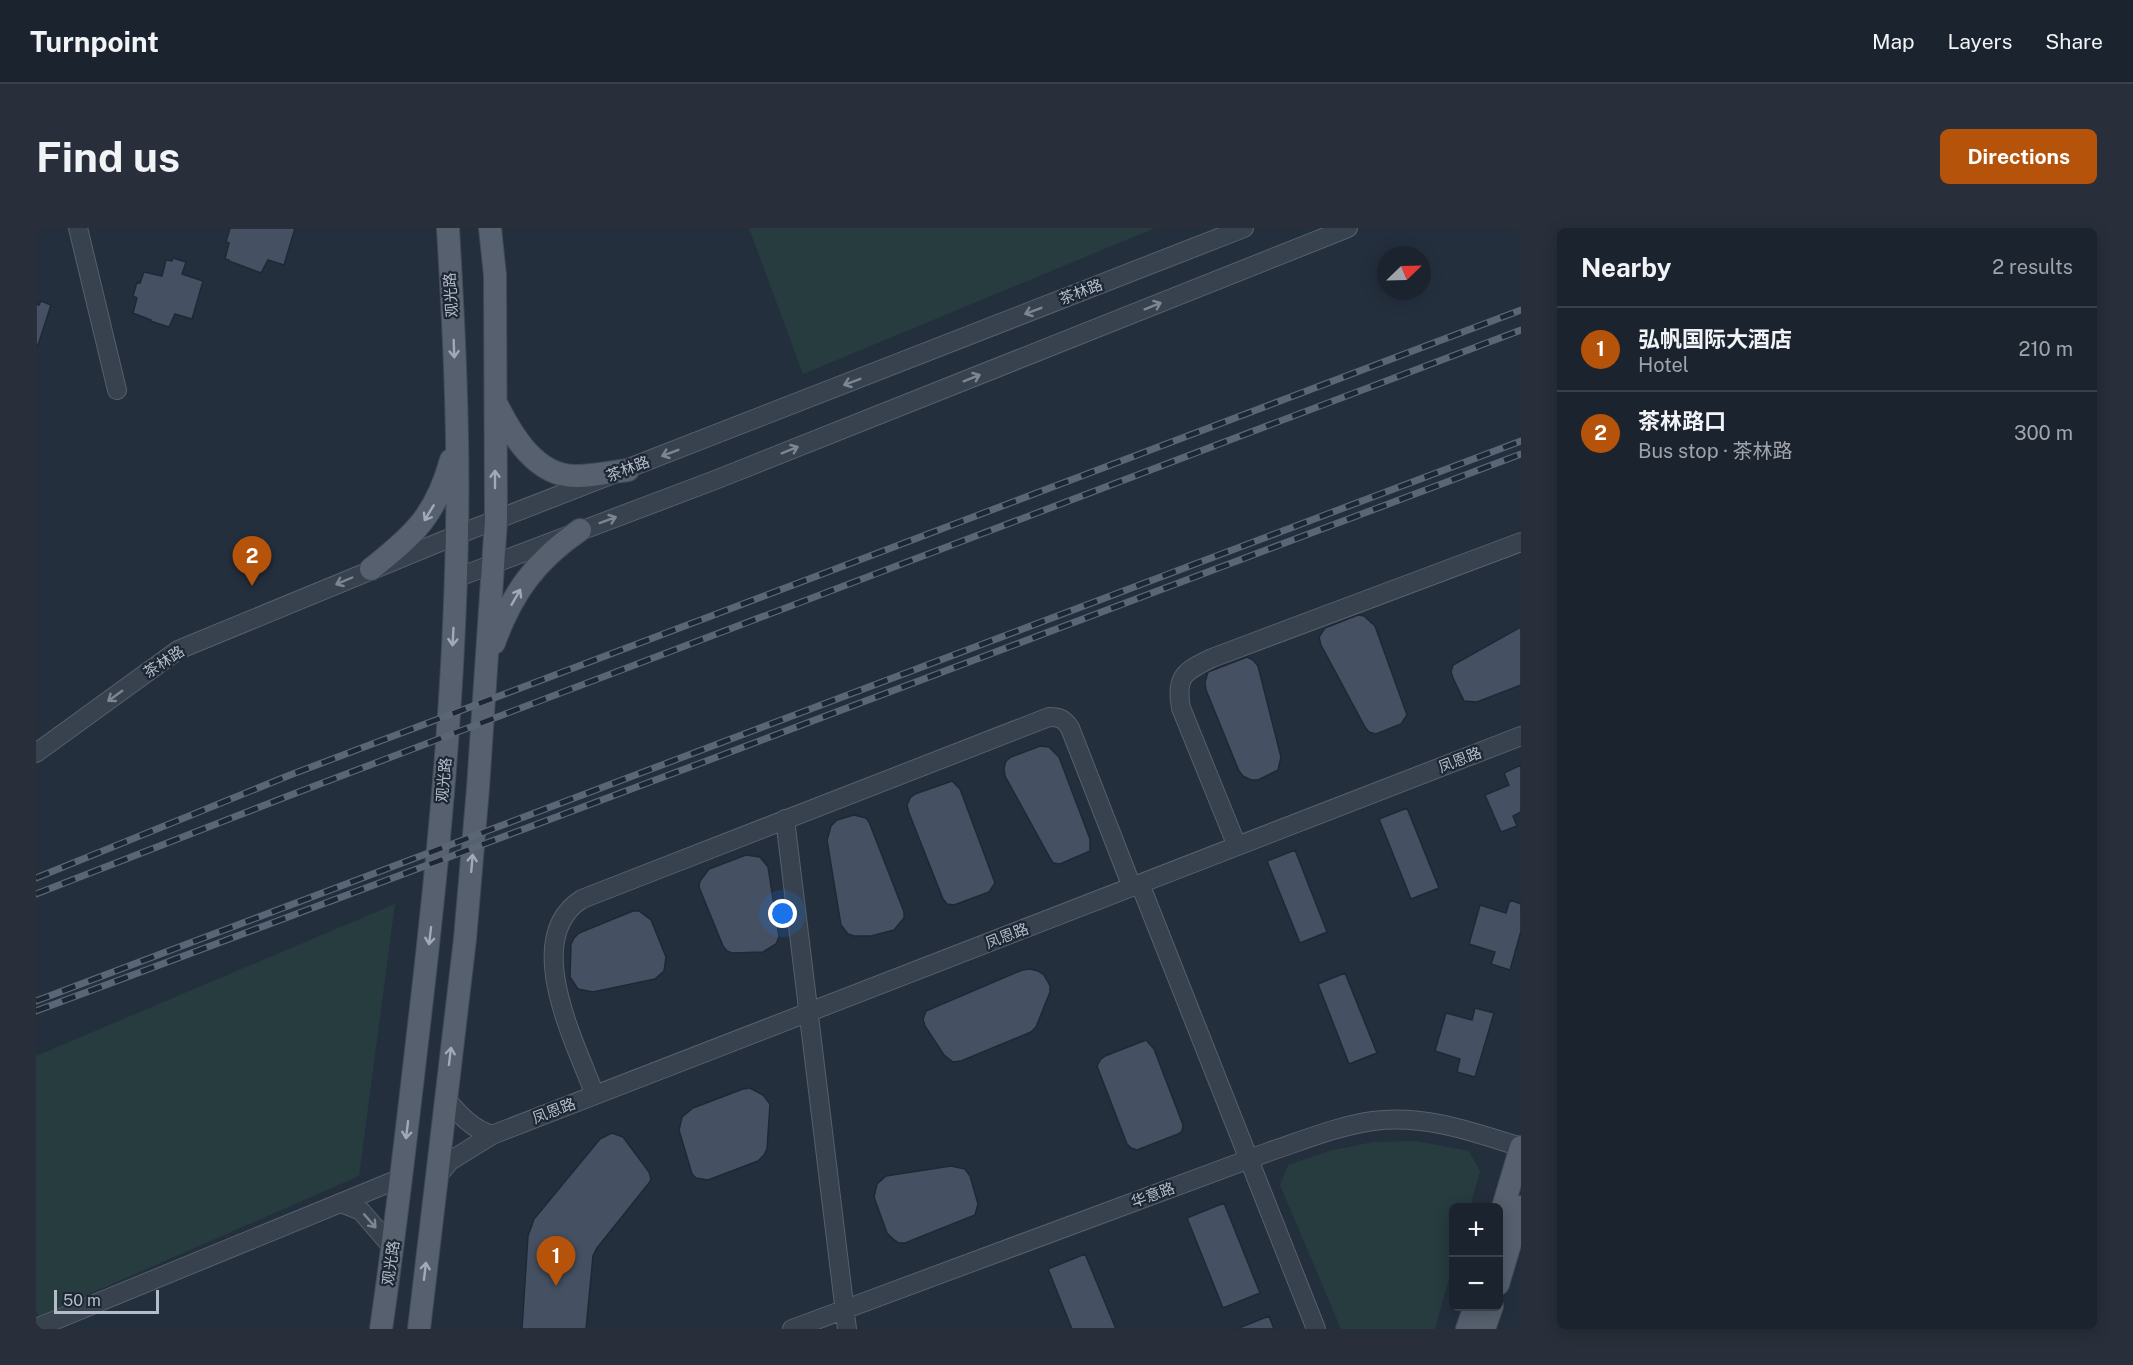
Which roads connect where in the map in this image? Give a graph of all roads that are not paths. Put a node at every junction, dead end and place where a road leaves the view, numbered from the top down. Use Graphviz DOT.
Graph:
graph roads {
  1 [pos="78,228"];
  2 [pos="448,228"];
  3 [pos="490,228"];
  4 [pos="1244,228"];
  5 [pos="1348,228"];
  6 [pos="117,390"];
  7 [pos="495,399"];
  8 [pos="458,439"];
  9 [pos="628,470"];
  10 [pos="496,520"];
  11 [pos="580,530"];
  12 [pos="457,535"];
  13 [pos="1521,542"];
  14 [pos="494,563"];
  15 [pos="371,569"];
  16 [pos="456,579"];
  17 [pos="486,670"];
  18 [pos="1521,736"];
  19 [pos="36,753"];
  20 [pos="785,819"];
  21 [pos="1238,846"];
  22 [pos="1136,886"];
  23 [pos="809,1012"];
  24 [pos="595,1095"];
  25 [pos="445,1098"];
  26 [pos="492,1135"];
  27 [pos="1521,1147"];
  28 [pos="1248,1160"];
  29 [pos="401,1178"];
  30 [pos="436,1178"];
  31 [pos="341,1203"];
  32 [pos="1521,1206"];
  33 [pos="1503,1207"];
  34 [pos="393,1248"];
  35 [pos="1503,1267"];
  36 [pos="844,1308"];
  37 [pos="1473,1311"];
  38 [pos="1490,1311"];
  39 [pos="36,1328"];
  40 [pos="381,1329"];
  41 [pos="418,1329"];
  42 [pos="792,1329"];
  43 [pos="847,1329"];
  44 [pos="1316,1329"];
  45 [pos="1467,1329"];
  46 [pos="1484,1329"];
  1 -- 6 [label="street"];
  2 -- 8 [label="main road, 观光路, one-way"];
  3 -- 7 [label="main road"];
  4 -- 9 [label="street, 茶林路, one-way"];
  11 -- 5 [label="street, one-way"];
  7 -- 9 [label="main road"];
  10 -- 7 [label="main road, one-way"];
  8 -- 12 [label="main road, 观光路"];
  8 -- 15 [label="main road, one-way"];
  9 -- 10 [label="street, 茶林路"];
  10 -- 12 [label="street, 茶林路"];
  10 -- 14 [label="main road"];
  11 -- 14 [label="street"];
  17 -- 11 [label="main road, one-way"];
  12 -- 15 [label="street, 茶林路"];
  12 -- 16 [label="main road, 观光路"];
  13 -- 21 [label="street"];
  14 -- 16 [label="street"];
  14 -- 17 [label="main road"];
  15 -- 19 [label="street, 茶林路, one-way"];
  16 -- 29 [label="main road, 观光路, one-way"];
  25 -- 17 [label="main road, one-way"];
  18 -- 21 [label="street, 凤恩路"];
  20 -- 22 [label="street"];
  20 -- 23 [label="street"];
  20 -- 24 [label="street"];
  21 -- 22 [label="street, 凤恩路"];
  22 -- 23 [label="street, 凤恩路"];
  22 -- 28 [label="street"];
  23 -- 24 [label="street, 凤恩路"];
  23 -- 36 [label="street"];
  24 -- 26 [label="street, 凤恩路"];
  25 -- 26 [label="street"];
  25 -- 30 [label="main road"];
  26 -- 30 [label="street, 凤恩路"];
  27 -- 28 [label="street, 华意路"];
  27 -- 33 [label="main road"];
  28 -- 36 [label="street, 华意路"];
  28 -- 44 [label="street"];
  29 -- 31 [label="street"];
  29 -- 34 [label="main road, 观光路"];
  41 -- 30 [label="main road, one-way"];
  31 -- 34 [label="street, one-way"];
  31 -- 39 [label="street"];
  32 -- 35 [label="main road"];
  34 -- 40 [label="main road, 观光路"];
  36 -- 42 [label="street, 华意路"];
  36 -- 43 [label="street"];
  37 -- 45 [label="main road"];
  38 -- 46 [label="main road"];
}
